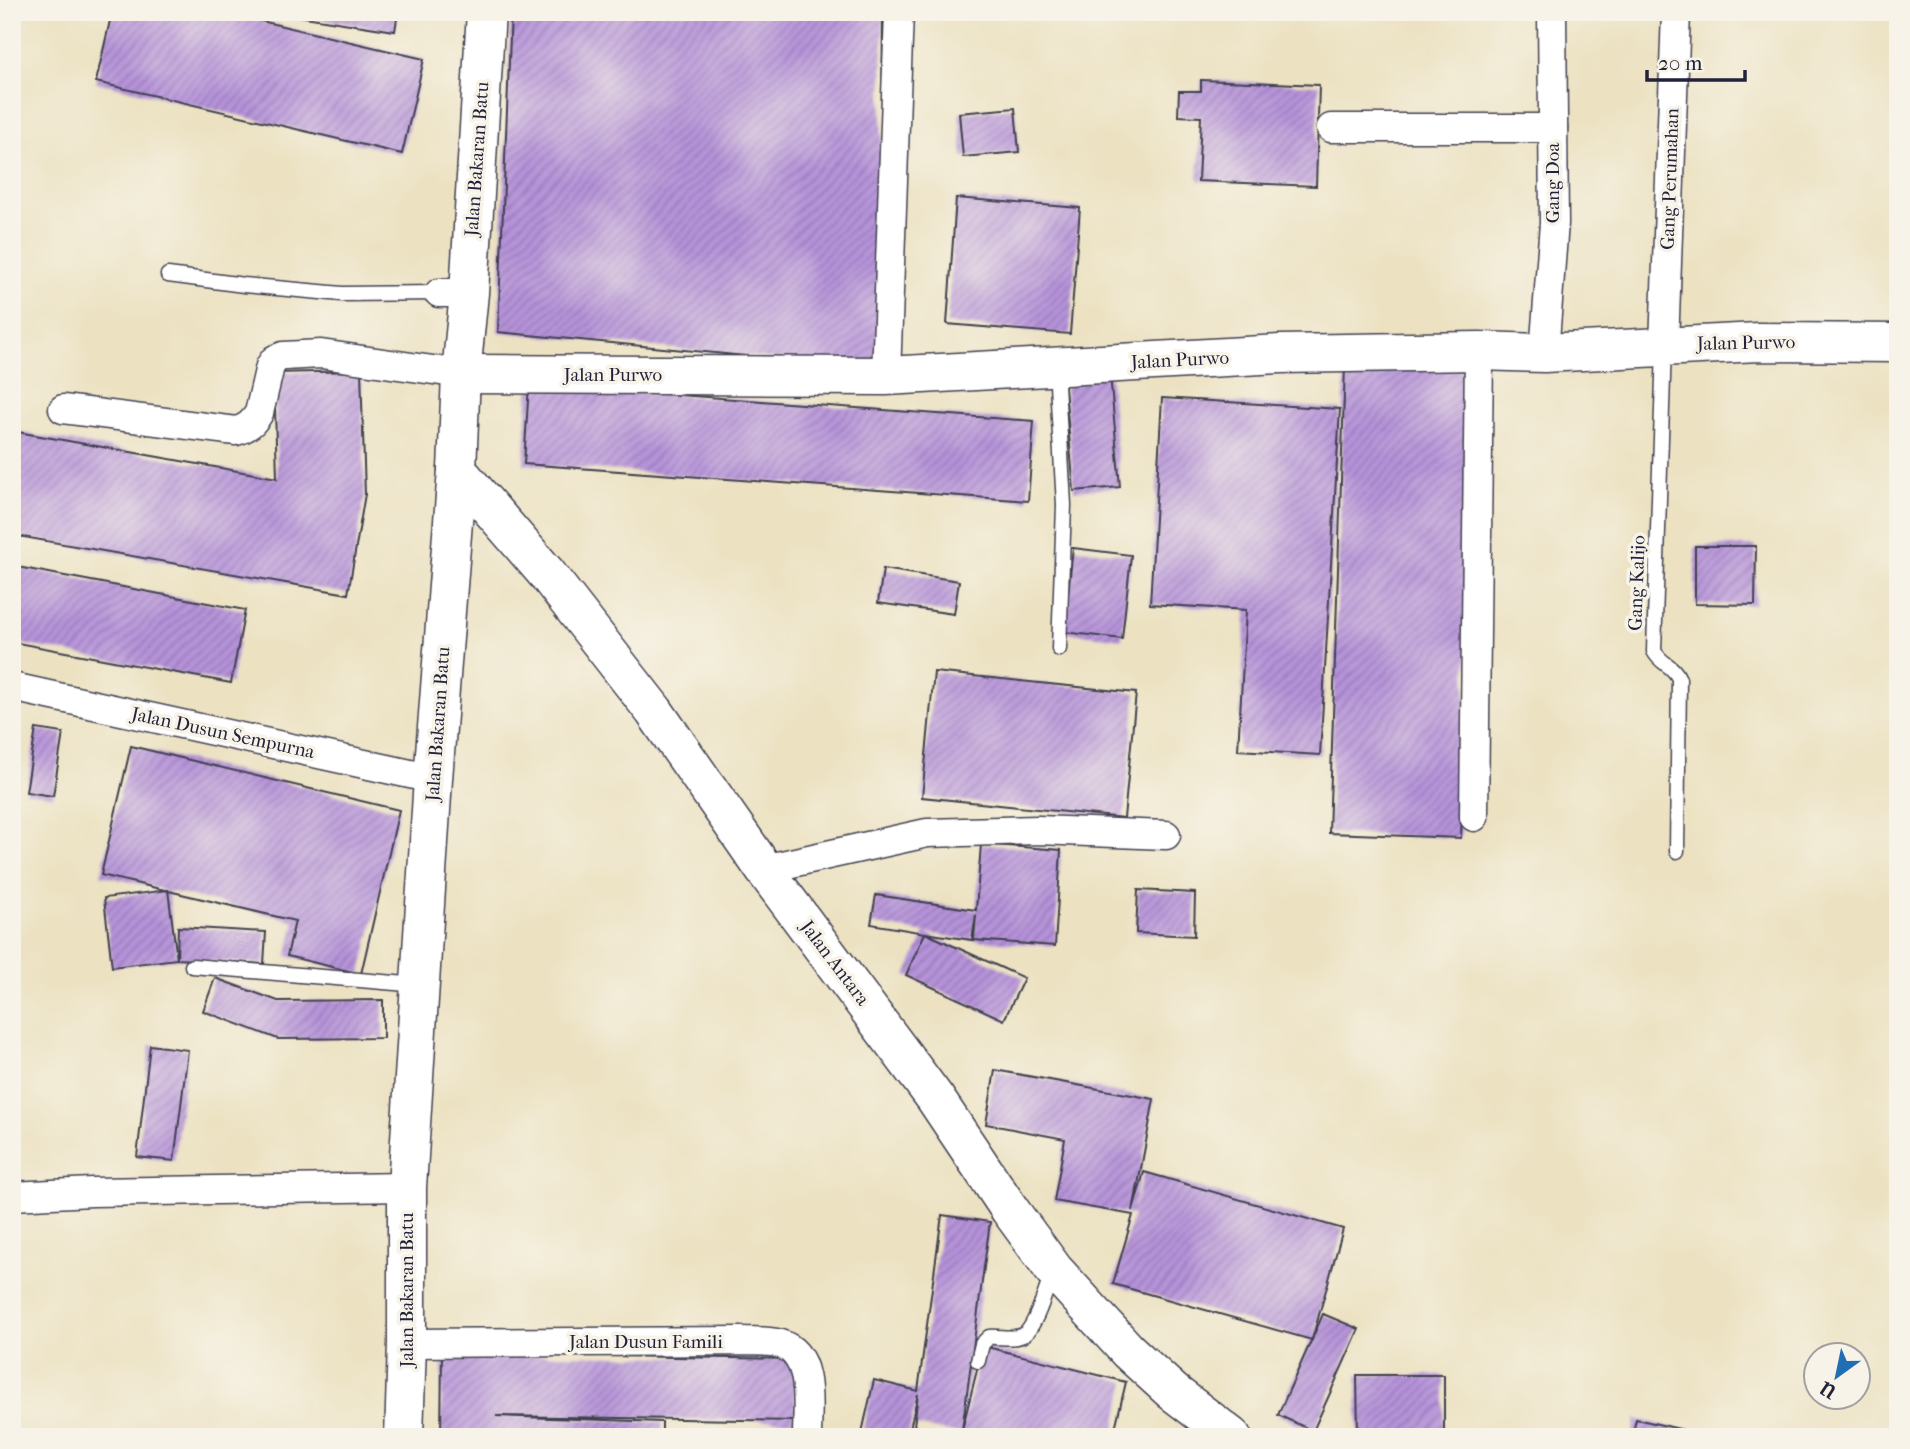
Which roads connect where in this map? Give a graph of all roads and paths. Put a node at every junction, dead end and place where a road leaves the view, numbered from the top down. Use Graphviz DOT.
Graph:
graph roads {
  1 [pos="486,12"];
  2 [pos="899,12"];
  3 [pos="1552,12"];
  4 [pos="1676,12"];
  5 [pos="1331,128"];
  6 [pos="1553,128"];
  7 [pos="168,275"];
  8 [pos="454,293"];
  9 [pos="1898,343"];
  10 [pos="1664,346"];
  11 [pos="1479,351"];
  12 [pos="1544,353"];
  13 [pos="1056,367"];
  14 [pos="461,374"];
  15 [pos="886,376"];
  16 [pos="63,409"];
  17 [pos="457,470"];
  18 [pos="1059,649"];
  19 [pos="12,687"];
  20 [pos="433,779"];
  21 [pos="1474,817"];
  22 [pos="1166,835"];
  23 [pos="1677,851"];
  24 [pos="764,869"];
  25 [pos="192,966"];
  26 [pos="421,985"];
  27 [pos="407,1187"];
  28 [pos="12,1196"];
  29 [pos="1054,1270"];
  30 [pos="407,1343"];
  31 [pos="978,1361"];
  32 [pos="404,1437"];
  33 [pos="807,1437"];
  34 [pos="1232,1437"];
  1 -- 8 [label="main road, Jalan Bakaran Batu"];
  2 -- 15 [label="street"];
  3 -- 6 [label="street, Gang Doa"];
  4 -- 10 [label="street, Gang Perumahan"];
  5 -- 6 [label="street"];
  6 -- 12 [label="street, Gang Doa"];
  7 -- 8 [label="lane"];
  8 -- 14 [label="main road, Jalan Bakaran Batu"];
  9 -- 10 [label="main road, Jalan Purwo"];
  10 -- 12 [label="main road, Jalan Purwo"];
  10 -- 23 [label="lane, Gang Kalijo"];
  11 -- 12 [label="main road, Jalan Purwo"];
  11 -- 13 [label="main road, Jalan Purwo"];
  11 -- 21 [label="street"];
  13 -- 15 [label="main road, Jalan Purwo"];
  13 -- 18 [label="lane"];
  14 -- 15 [label="main road, Jalan Purwo"];
  14 -- 16 [label="street"];
  14 -- 17 [label="main road, Jalan Bakaran Batu"];
  17 -- 20 [label="main road, Jalan Bakaran Batu"];
  17 -- 24 [label="main road, Jalan Antara"];
  19 -- 20 [label="street, Jalan Dusun Sempurna"];
  20 -- 26 [label="main road, Jalan Bakaran Batu"];
  22 -- 24 [label="street"];
  24 -- 29 [label="main road, Jalan Antara"];
  25 -- 26 [label="lane"];
  26 -- 27 [label="main road, Jalan Bakaran Batu"];
  27 -- 28 [label="street"];
  27 -- 30 [label="main road, Jalan Bakaran Batu"];
  29 -- 31 [label="lane"];
  29 -- 34 [label="main road, Jalan Antara"];
  30 -- 32 [label="main road, Jalan Bakaran Batu"];
  30 -- 33 [label="street, Jalan Dusun Famili"];
}
